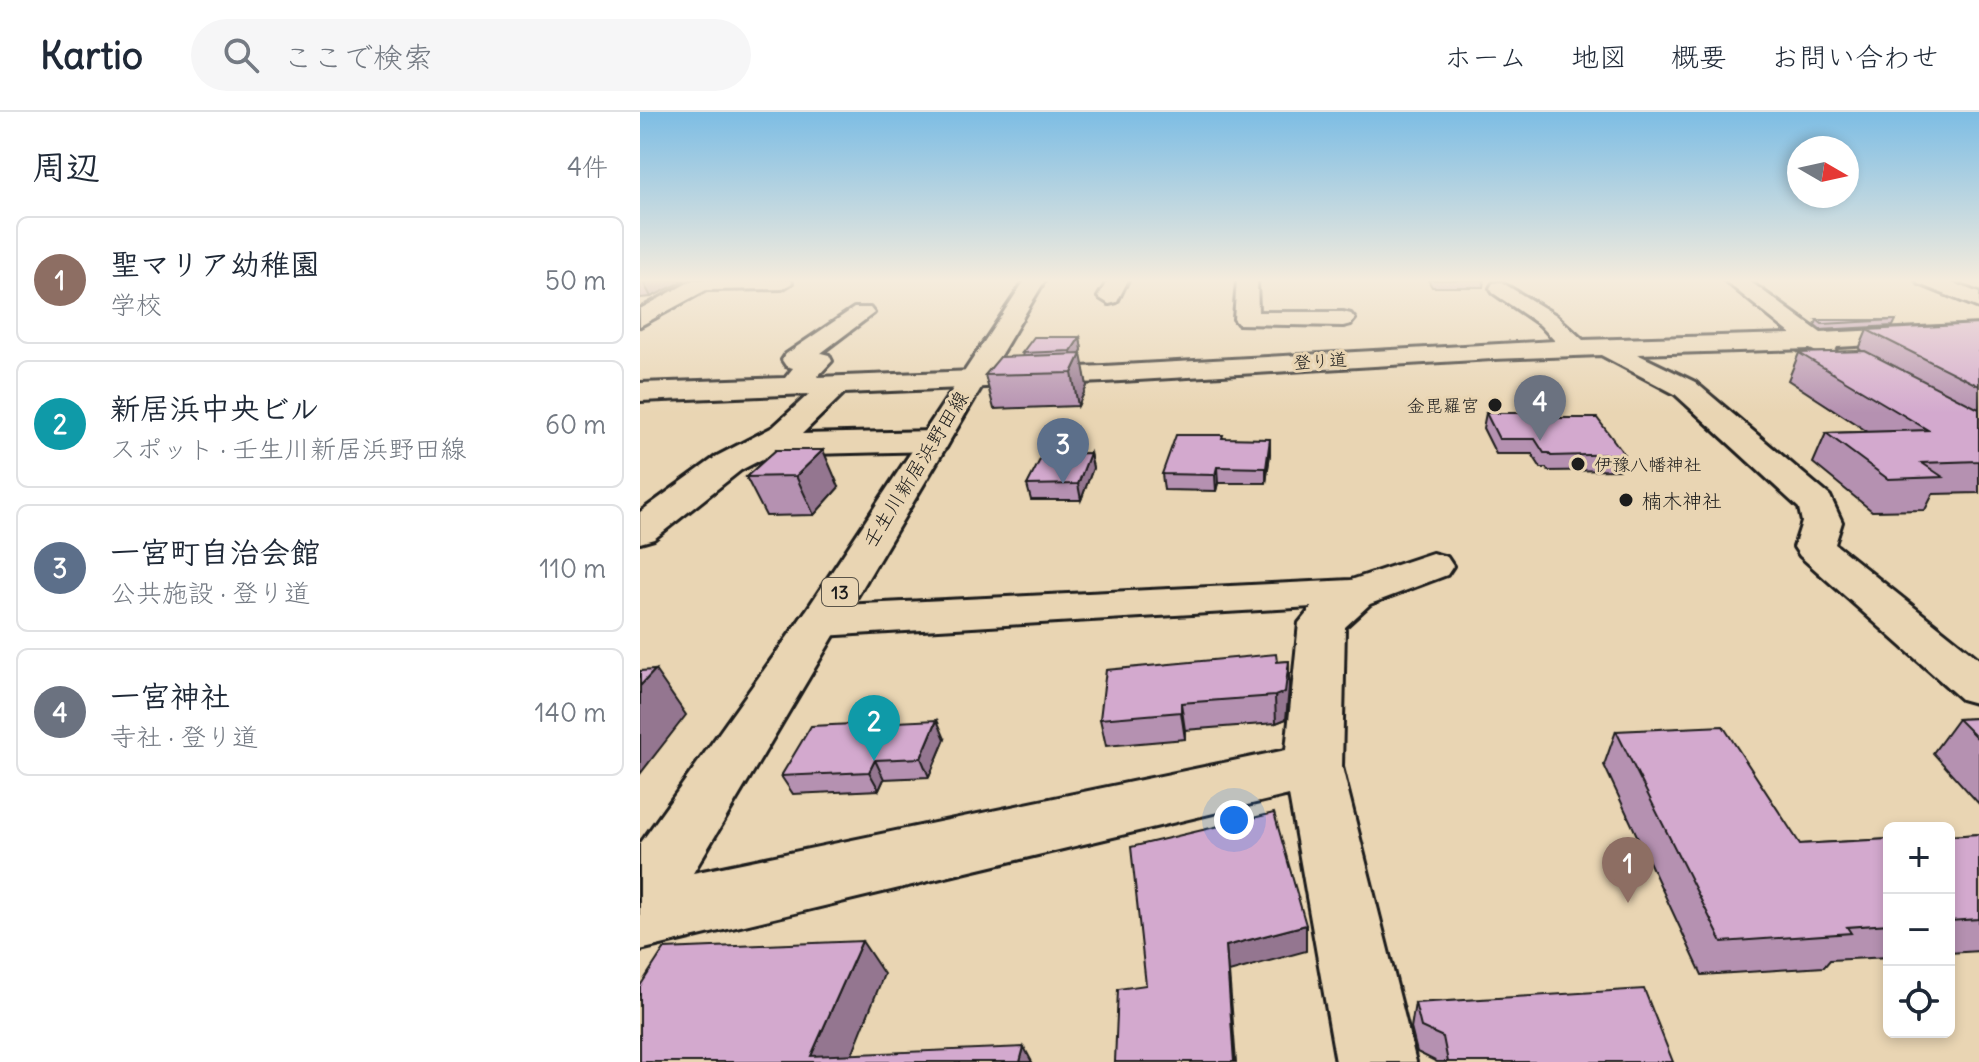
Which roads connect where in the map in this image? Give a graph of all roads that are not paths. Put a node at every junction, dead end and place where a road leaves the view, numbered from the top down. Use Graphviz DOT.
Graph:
graph roads {
  1 [pos="805,324"];
  2 [pos="846,324"];
  3 [pos="1006,324"];
  4 [pos="1246,324"];
  5 [pos="1554,324"];
  6 [pos="1791,324"];
  7 [pos="1976,333"];
  8 [pos="1813,341"];
  9 [pos="1592,350"];
  10 [pos="1855,364"];
  11 [pos="1246,367"];
  12 [pos="971,379"];
  13 [pos="837,384"];
  14 [pos="788,386"];
  15 [pos="721,389"];
  16 [pos="640,392"];
  17 [pos="934,441"];
  18 [pos="762,445"];
  19 [pos="640,531"];
  20 [pos="1432,566"];
  21 [pos="1354,594"];
  22 [pos="822,621"];
  23 [pos="1979,686"];
  24 [pos="1313,767"];
  25 [pos="640,900"];
  26 [pos="640,917"];
  27 [pos="1376,1062"];
  1 -- 15 [label="street"];
  2 -- 14 [label="street"];
  3 -- 12 [label="street, 壬生川新居浜野田線 / 13"];
  4 -- 11 [label="street"];
  5 -- 9 [label="street"];
  6 -- 8 [label="street"];
  7 -- 8 [label="street, 登り道"];
  8 -- 9 [label="street, 登り道"];
  8 -- 10 [label="street"];
  9 -- 11 [label="street, 登り道"];
  9 -- 23 [label="street"];
  11 -- 12 [label="street, 登り道"];
  12 -- 13 [label="street, 登り道"];
  12 -- 17 [label="street, 壬生川新居浜野田線 / 13"];
  13 -- 14 [label="street, 登り道"];
  13 -- 18 [label="street"];
  14 -- 15 [label="street, 登り道"];
  15 -- 16 [label="street, 登り道"];
  17 -- 18 [label="street"];
  17 -- 22 [label="street, 壬生川新居浜野田線 / 13"];
  18 -- 19 [label="street"];
  20 -- 21 [label="street"];
  21 -- 22 [label="street"];
  21 -- 24 [label="street"];
  22 -- 25 [label="street, 壬生川新居浜野田線 / 13"];
  24 -- 26 [label="street"];
  24 -- 27 [label="street"];
}
